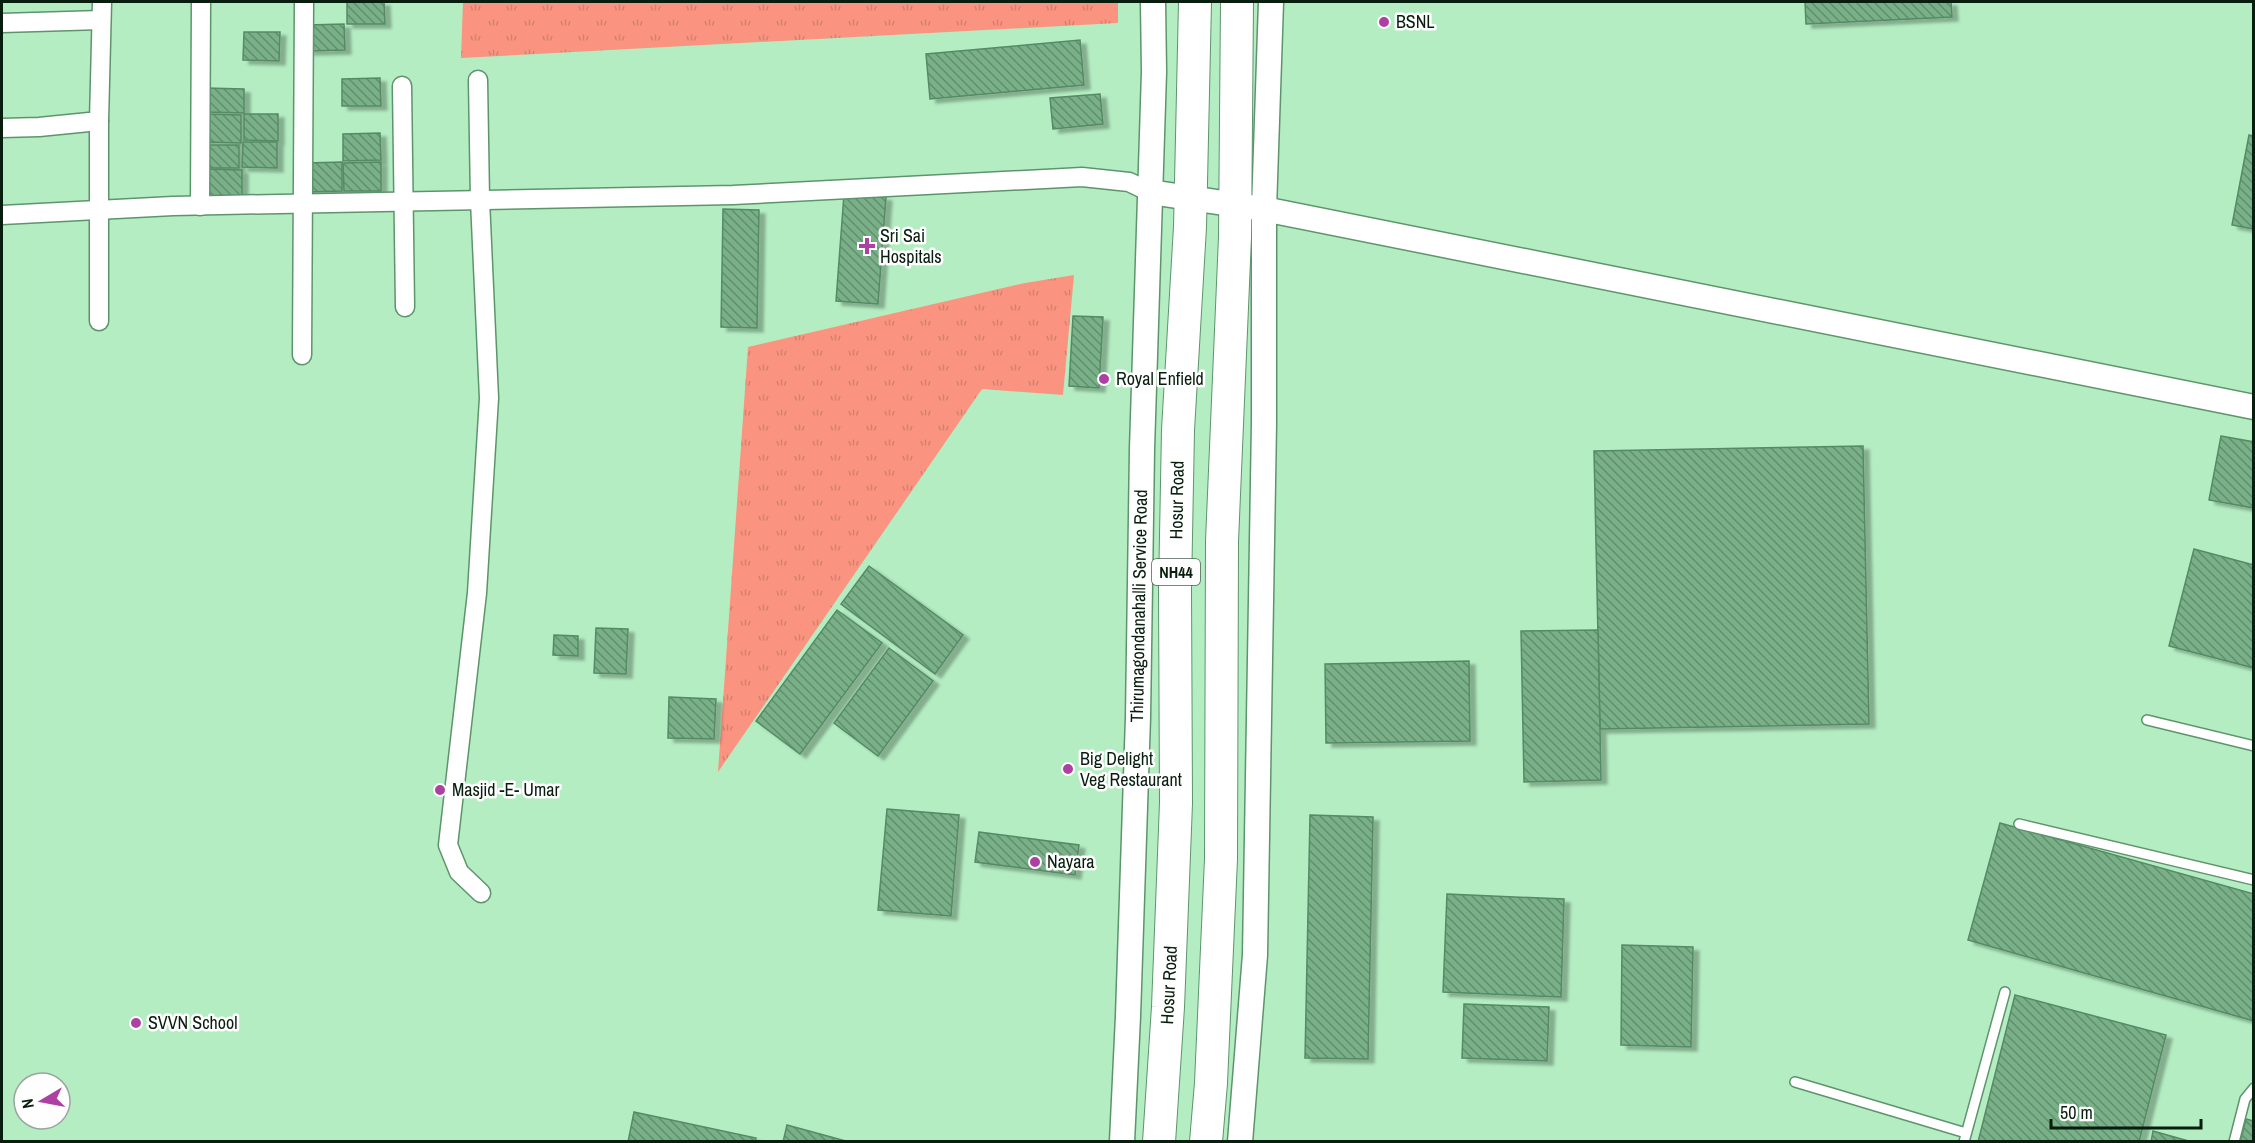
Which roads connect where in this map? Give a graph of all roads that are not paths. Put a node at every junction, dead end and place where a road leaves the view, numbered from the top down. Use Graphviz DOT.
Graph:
graph roads {
  1 [pos="102,2"];
  2 [pos="201,2"];
  3 [pos="303,2"];
  4 [pos="1154,2"];
  5 [pos="1195,2"];
  6 [pos="1237,2"];
  7 [pos="1271,2"];
  8 [pos="101,20"];
  9 [pos="2,23"];
  10 [pos="478,80"];
  11 [pos="402,86"];
  12 [pos="99,121"];
  13 [pos="2,128"];
  14 [pos="1191,198"];
  15 [pos="480,200"];
  16 [pos="404,202"];
  17 [pos="1150,203"];
  18 [pos="301,204"];
  19 [pos="200,206"];
  20 [pos="1250,206"];
  21 [pos="100,210"];
  22 [pos="2,215"];
  23 [pos="405,307"];
  24 [pos="99,321"];
  25 [pos="302,355"];
  26 [pos="2253,407"];
  27 [pos="2147,720"];
  28 [pos="2253,746"];
  29 [pos="2019,824"];
  30 [pos="2253,880"];
  31 [pos="481,893"];
  32 [pos="2005,992"];
  33 [pos="1795,1082"];
  34 [pos="2253,1088"];
  35 [pos="1965,1137"];
  36 [pos="1122,1142"];
  37 [pos="1159,1142"];
  38 [pos="1206,1142"];
  39 [pos="1240,1142"];
  40 [pos="2234,1142"];
  1 -- 8 [label="street"];
  2 -- 19 [label="street"];
  3 -- 18 [label="street"];
  4 -- 17 [label="street, Thirumagondanahalli Service Road"];
  5 -- 14 [label="highway, Hosur Road / NH44"];
  6 -- 20 [label="highway, NH44"];
  7 -- 20 [label="street"];
  8 -- 9 [label="street"];
  8 -- 12 [label="street"];
  10 -- 15 [label="street"];
  11 -- 16 [label="street"];
  12 -- 13 [label="street"];
  12 -- 21 [label="street"];
  14 -- 17 [label="street"];
  14 -- 20 [label="street"];
  14 -- 37 [label="highway, Hosur Road / NH44"];
  15 -- 16 [label="street"];
  15 -- 17 [label="street"];
  15 -- 31 [label="street"];
  16 -- 18 [label="street"];
  16 -- 23 [label="street"];
  17 -- 36 [label="street, Thirumagondanahalli Service Road"];
  18 -- 19 [label="street"];
  18 -- 25 [label="street"];
  19 -- 21 [label="street"];
  20 -- 26 [label="street"];
  20 -- 38 [label="highway, NH44"];
  20 -- 39 [label="street"];
  21 -- 22 [label="street"];
  21 -- 24 [label="street"];
  27 -- 28 [label="lane"];
  29 -- 30 [label="lane"];
  32 -- 35 [label="lane"];
  33 -- 35 [label="lane"];
  34 -- 40 [label="lane"];
}
